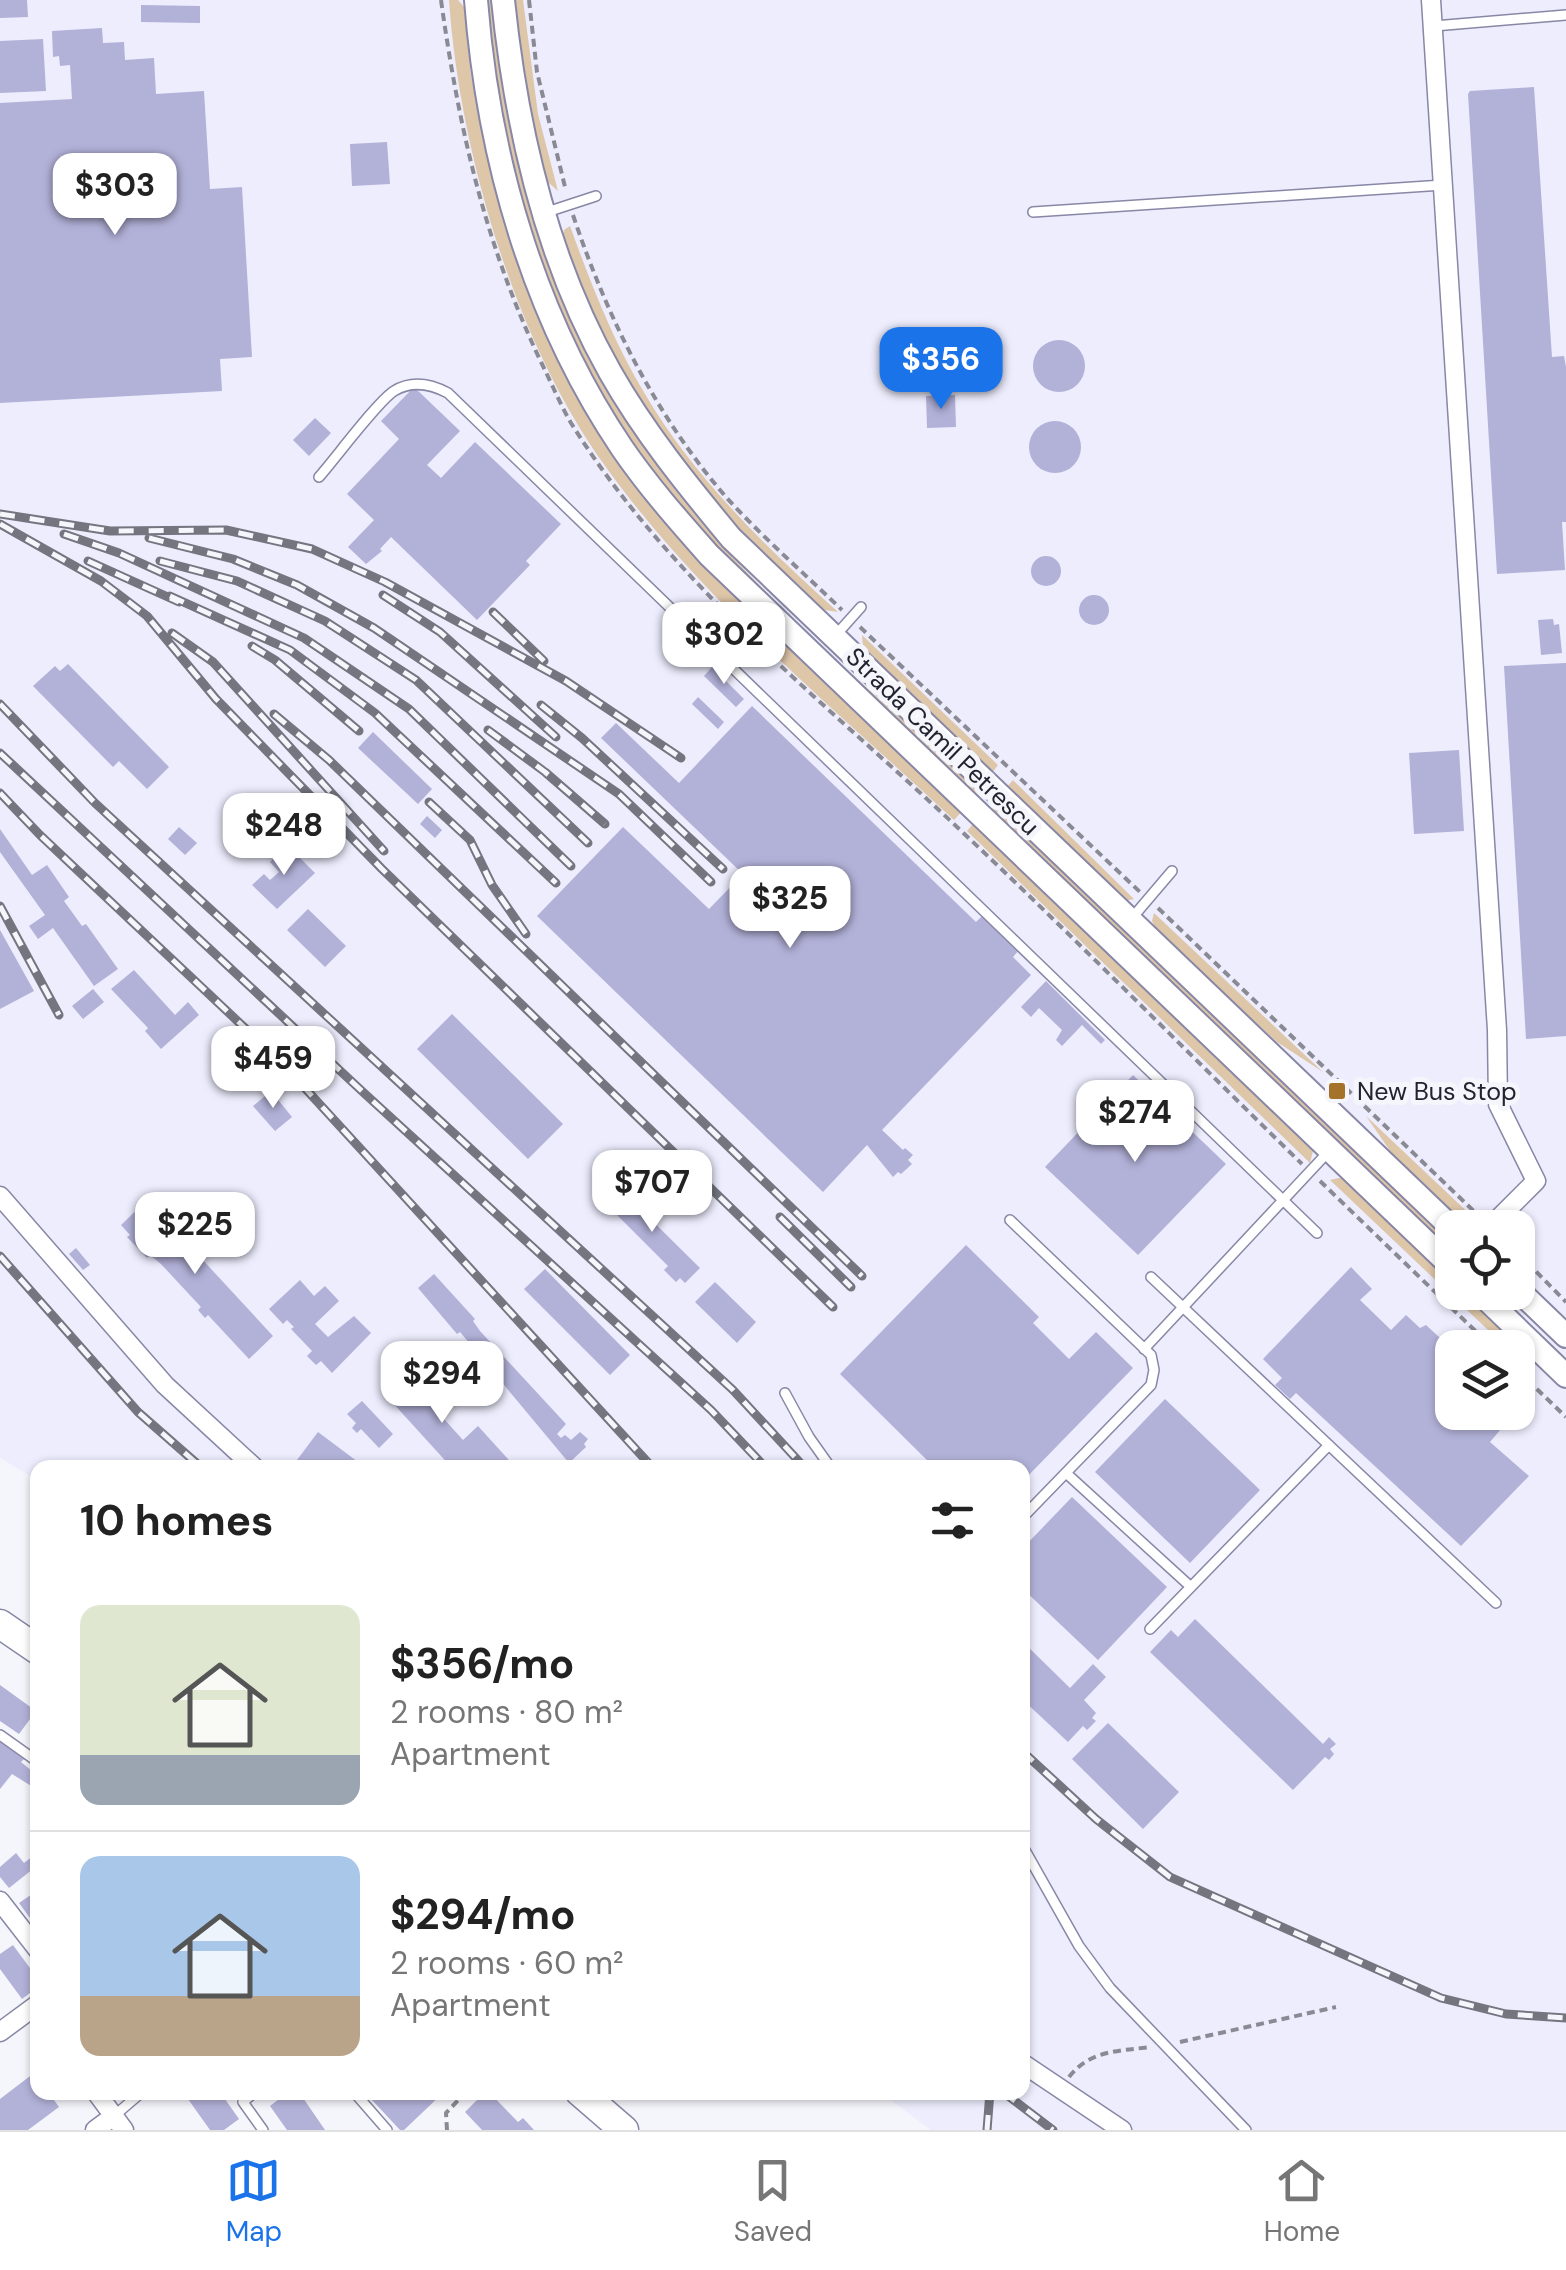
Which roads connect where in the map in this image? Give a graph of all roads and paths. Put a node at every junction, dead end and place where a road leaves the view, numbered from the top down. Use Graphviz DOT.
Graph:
graph roads {
  1 [pos="476,0"];
  2 [pos="503,0"];
  3 [pos="528,0"];
  4 [pos="1431,0"];
  5 [pos="1566,15"];
  6 [pos="1434,26"];
  7 [pos="1443,186"];
  8 [pos="596,196"];
  9 [pos="569,204"];
  10 [pos="1033,212"];
  11 [pos="544,213"];
  12 [pos="319,477"];
  13 [pos="861,607"];
  14 [pos="851,618"];
  15 [pos="834,637"];
  16 [pos="1172,872"];
  17 [pos="1149,900"];
  18 [pos="1130,920"];
  19 [pos="1330,1150"];
  20 [pos="0,1196"];
  21 [pos="1284,1202"];
  22 [pos="1472,1210"];
  23 [pos="1507,1210"];
  24 [pos="1435,1212"];
  25 [pos="1010,1220"];
  26 [pos="1317,1233"];
  27 [pos="1435,1252"];
  28 [pos="1535,1271"];
  29 [pos="1151,1277"];
  30 [pos="1566,1302"];
  31 [pos="1535,1306"];
  32 [pos="1183,1308"];
  33 [pos="1498,1310"];
  34 [pos="1566,1336"];
  35 [pos="1144,1349"];
  36 [pos="1566,1376"];
  37 [pos="1535,1387"];
  38 [pos="785,1394"];
  39 [pos="1566,1417"];
  40 [pos="1329,1446"];
  41 [pos="246,1460"];
  42 [pos="825,1460"];
  43 [pos="1066,1473"];
  44 [pos="1030,1510"];
  45 [pos="1191,1587"];
  46 [pos="1496,1602"];
  47 [pos="0,1624"];
  48 [pos="1150,1629"];
  49 [pos="30,1645"];
  50 [pos="0,1734"];
  51 [pos="30,1756"];
  52 [pos="1030,1859"];
  53 [pos="0,1902"];
  54 [pos="30,1940"];
  55 [pos="1336,2007"];
  56 [pos="30,2013"];
  57 [pos="0,2032"];
  58 [pos="1164,2046"];
  59 [pos="1030,2067"];
  60 [pos="1055,2084"];
  61 [pos="102,2100"];
  62 [pos="136,2100"];
  63 [pos="246,2100"];
  64 [pos="361,2100"];
  65 [pos="458,2100"];
  66 [pos="589,2100"];
  67 [pos="119,2123"];
  68 [pos="95,2130"];
  69 [pos="263,2130"];
  70 [pos="387,2130"];
  71 [pos="448,2130"];
  72 [pos="624,2130"];
  73 [pos="1122,2130"];
  74 [pos="1246,2130"];
  1 -- 19 [label="street, Strada Camil Petrescu"];
  2 -- 11 [label="street, Strada Camil Petrescu"];
  3 -- 9 [label="path"];
  4 -- 6 [label="street"];
  5 -- 6 [label="lane"];
  6 -- 7 [label="street"];
  7 -- 10 [label="lane"];
  7 -- 23 [label="street"];
  8 -- 9 [label="lane"];
  9 -- 11 [label="lane"];
  9 -- 14 [label="path"];
  11 -- 15 [label="street, Strada Camil Petrescu"];
  12 -- 21 [label="lane"];
  13 -- 14 [label="lane"];
  14 -- 15 [label="lane"];
  14 -- 17 [label="path"];
  15 -- 18 [label="street, Strada Camil Petrescu"];
  16 -- 17 [label="lane"];
  17 -- 18 [label="lane"];
  17 -- 22 [label="path"];
  18 -- 24 [label="street, Strada Camil Petrescu"];
  19 -- 21 [label="lane"];
  19 -- 27 [label="street, Strada Camil Petrescu"];
  20 -- 41 [label="street"];
  21 -- 26 [label="lane"];
  21 -- 32 [label="lane"];
  25 -- 35 [label="lane"];
  28 -- 30 [label="path"];
  29 -- 32 [label="lane"];
  31 -- 34 [label="street"];
  32 -- 35 [label="lane"];
  32 -- 40 [label="lane"];
  33 -- 36 [label="street"];
  35 -- 43 [label="lane"];
  37 -- 39 [label="path"];
  38 -- 42 [label="lane"];
  40 -- 45 [label="lane"];
  40 -- 46 [label="lane"];
  43 -- 44 [label="lane"];
  43 -- 45 [label="lane"];
  45 -- 48 [label="lane"];
  47 -- 49 [label="main road"];
  50 -- 51 [label="lane"];
  52 -- 58 [label="lane"];
  53 -- 54 [label="street"];
  55 -- 58 [label="path"];
  56 -- 57 [label="street"];
  58 -- 60 [label="path"];
  58 -- 74 [label="lane"];
  59 -- 60 [label="street"];
  60 -- 73 [label="street"];
  61 -- 67 [label="street"];
  62 -- 67 [label="lane"];
  63 -- 69 [label="lane"];
  64 -- 70 [label="lane"];
  65 -- 71 [label="path"];
  66 -- 72 [label="main road"];
  67 -- 68 [label="street"];
}
